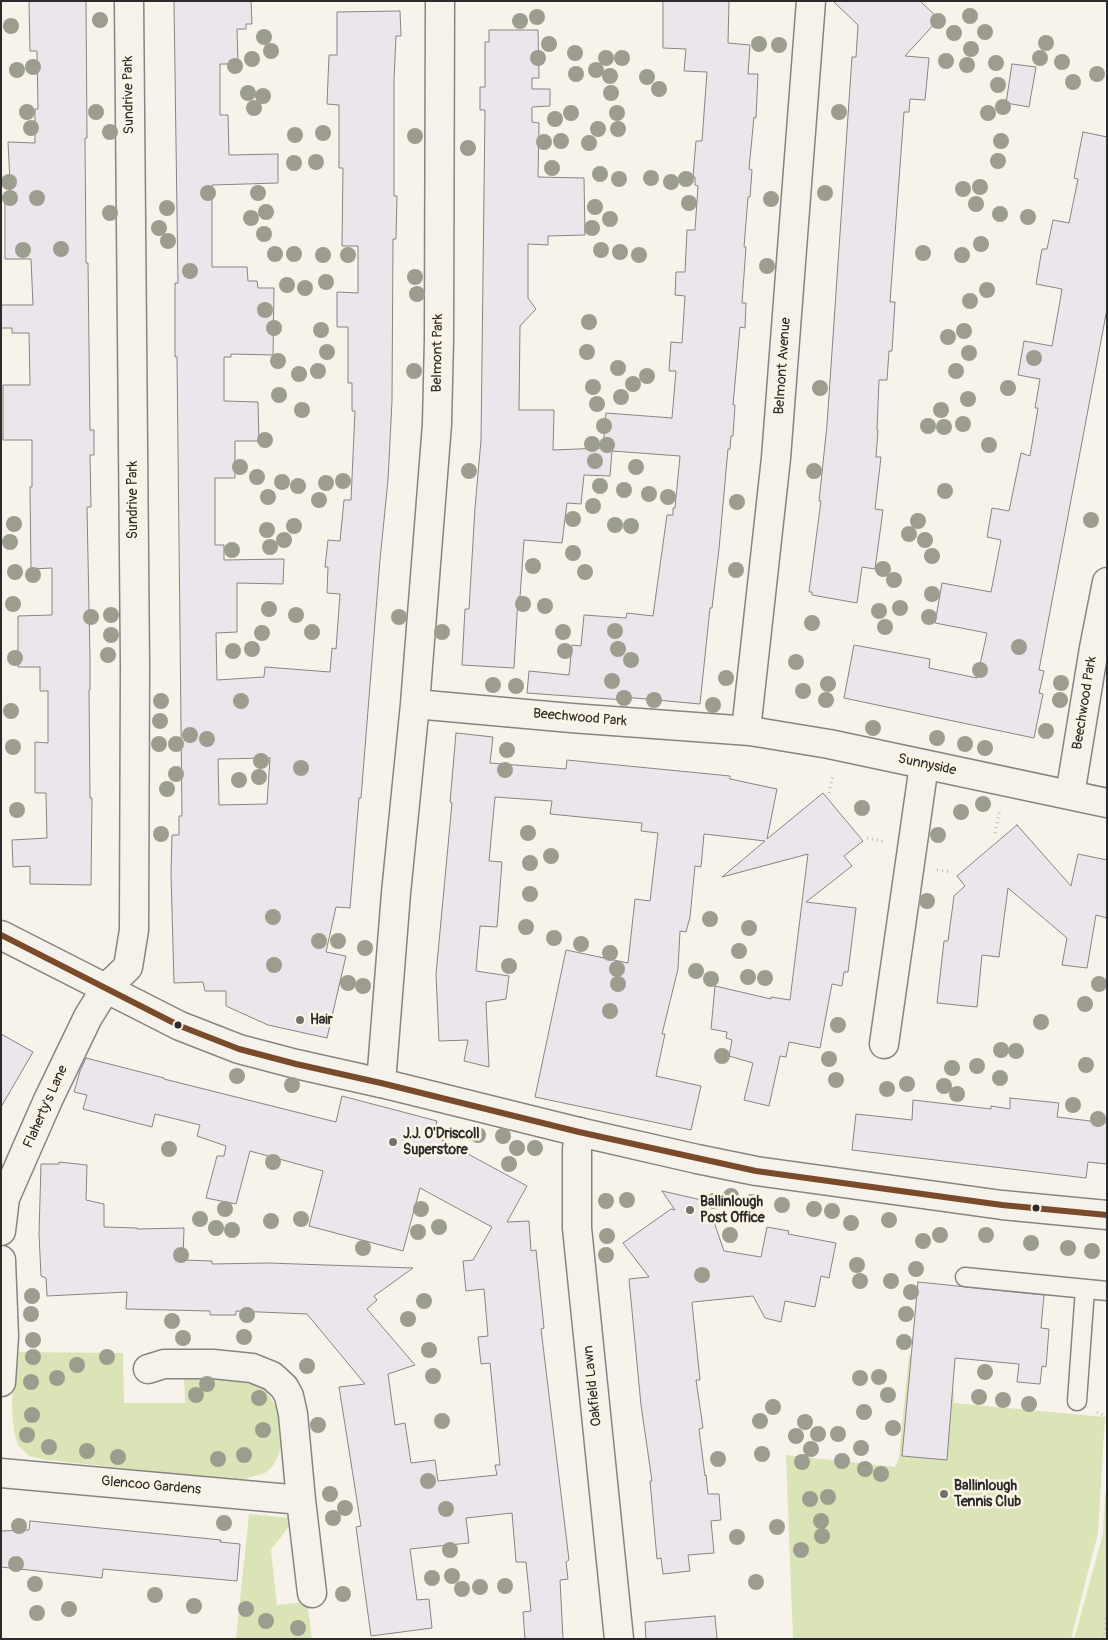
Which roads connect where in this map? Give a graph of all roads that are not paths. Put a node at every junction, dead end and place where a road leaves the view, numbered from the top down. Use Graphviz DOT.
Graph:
graph roads {
  1 [pos="129,1"];
  2 [pos="440,1"];
  3 [pos="811,1"];
  4 [pos="1107,582"];
  5 [pos="415,704"];
  6 [pos="746,730"];
  7 [pos="924,765"];
  8 [pos="1070,795"];
  9 [pos="1107,803"];
  10 [pos="1,935"];
  11 [pos="106,988"];
  12 [pos="884,1044"];
  13 [pos="380,1083"];
  14 [pos="579,1132"];
  15 [pos="1107,1215"];
  16 [pos="1,1231"];
  17 [pos="1,1260"];
  18 [pos="965,1277"];
  19 [pos="1085,1289"];
  20 [pos="1107,1291"];
  21 [pos="148,1369"];
  22 [pos="1,1382"];
  23 [pos="1077,1401"];
  24 [pos="1,1472"];
  25 [pos="301,1500"];
  26 [pos="312,1593"];
  27 [pos="619,1639"];
  1 -- 11 [label="street, Sundrive Park"];
  2 -- 5 [label="street, Belmont Park"];
  3 -- 6 [label="street, Belmont Avenue"];
  4 -- 8 [label="street, Beechwood Park"];
  5 -- 6 [label="street, Beechwood Park"];
  5 -- 13 [label="street, Belmont Park"];
  6 -- 7 [label="street, Sunnyside"];
  7 -- 8 [label="street, Sunnyside"];
  7 -- 12 [label="street"];
  8 -- 9 [label="street, Sunnyside"];
  10 -- 11 [label="street"];
  11 -- 13 [label="street"];
  11 -- 16 [label="street, Flaherty's Lane"];
  13 -- 14 [label="street"];
  14 -- 15 [label="street"];
  14 -- 27 [label="street, Oakfield Lawn"];
  17 -- 22 [label="street"];
  18 -- 19 [label="lane"];
  19 -- 20 [label="lane"];
  19 -- 23 [label="lane"];
  21 -- 25 [label="street"];
  24 -- 25 [label="street, Glencoo Gardens"];
  25 -- 26 [label="street"];
}
